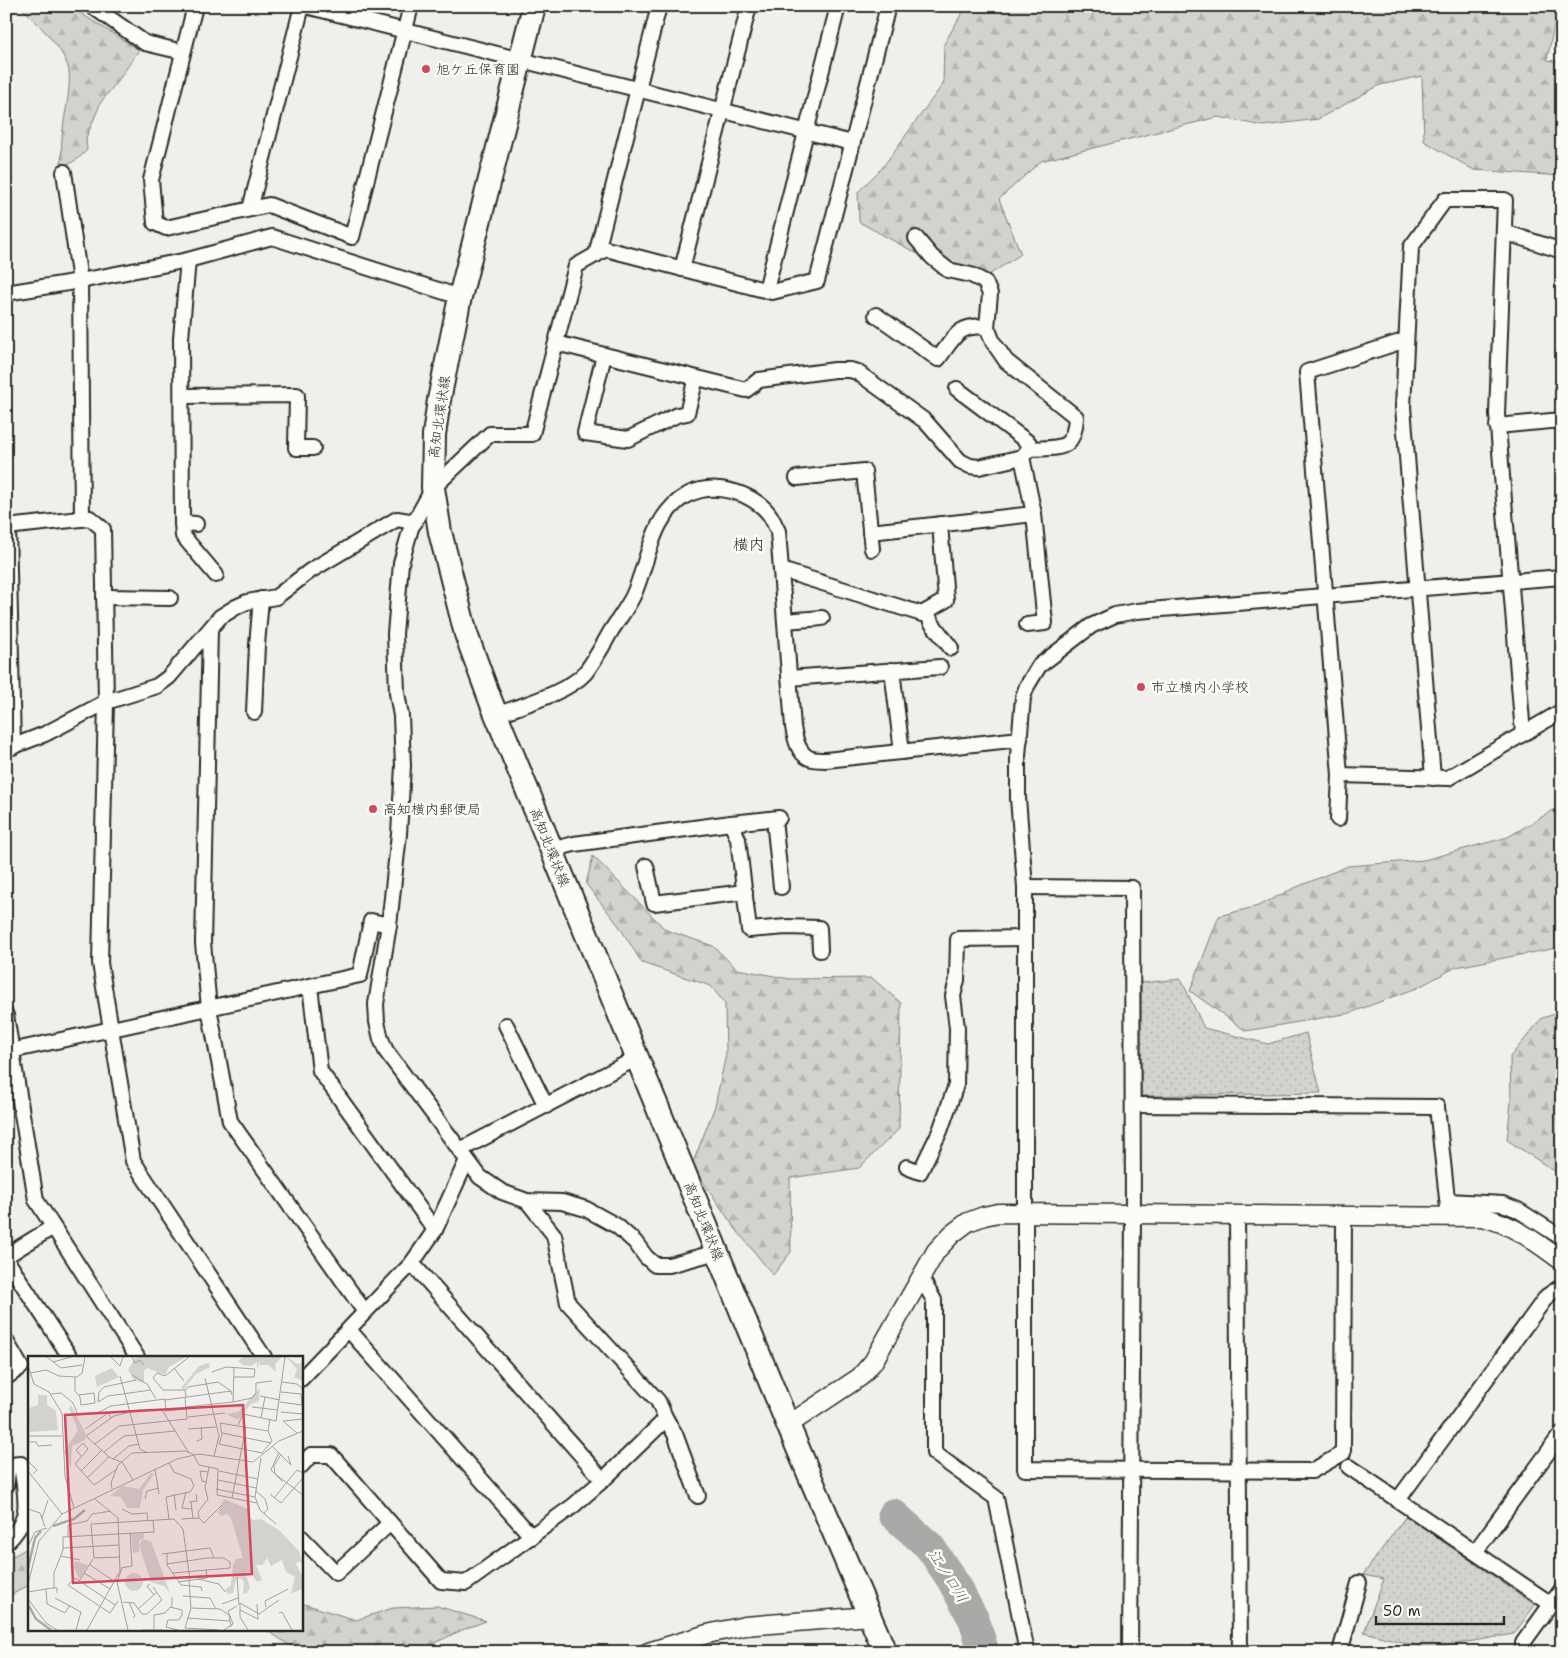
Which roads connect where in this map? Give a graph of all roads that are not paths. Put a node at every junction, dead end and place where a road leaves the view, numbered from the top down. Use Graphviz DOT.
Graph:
graph roads {
  1 [pos="92,6"];
  2 [pos="195,6"];
  3 [pos="302,6"];
  4 [pos="306,6"];
  5 [pos="411,6"];
  6 [pos="534,6"];
  7 [pos="659,6"];
  8 [pos="749,6"];
  9 [pos="838,6"];
  10 [pos="888,6"];
  11 [pos="405,31"];
  12 [pos="183,52"];
  13 [pos="521,61"];
  14 [pos="638,90"];
  15 [pos="722,111"];
  16 [pos="806,132"];
  17 [pos="852,143"];
  18 [pos="64,172"];
  19 [pos="250,209"];
  20 [pos="1504,232"];
  21 [pos="916,238"];
  22 [pos="1562,251"];
  23 [pos="596,255"];
  24 [pos="188,260"];
  25 [pos="682,269"];
  26 [pos="80,282"];
  27 [pos="766,290"];
  28 [pos="6,293"];
  29 [pos="460,297"];
  30 [pos="876,315"];
  31 [pos="986,327"];
  32 [pos="1406,340"];
  33 [pos="556,343"];
  34 [pos="604,355"];
  35 [pos="696,378"];
  36 [pos="957,389"];
  37 [pos="182,396"];
  38 [pos="1562,420"];
  39 [pos="1497,426"];
  40 [pos="313,448"];
  41 [pos="1026,453"];
  42 [pos="797,478"];
  43 [pos="433,488"];
  44 [pos="1034,514"];
  45 [pos="82,519"];
  46 [pos="415,522"];
  47 [pos="940,524"];
  48 [pos="7,527"];
  49 [pos="870,532"];
  50 [pos="872,549"];
  51 [pos="781,570"];
  52 [pos="216,575"];
  53 [pos="1562,577"];
  54 [pos="1510,581"];
  55 [pos="1418,588"];
  56 [pos="1325,596"];
  57 [pos="104,597"];
  58 [pos="170,598"];
  59 [pos="261,599"];
  60 [pos="926,611"];
  61 [pos="822,618"];
  62 [pos="785,621"];
  63 [pos="1027,625"];
  64 [pos="210,630"];
  65 [pos="951,648"];
  66 [pos="940,667"];
  67 [pos="892,670"];
  68 [pos="789,678"];
  69 [pos="106,702"];
  70 [pos="1562,710"];
  71 [pos="254,712"];
  72 [pos="496,715"];
  73 [pos="9,720"];
  74 [pos="1523,734"];
  75 [pos="1020,739"];
  76 [pos="10,748"];
  77 [pos="902,752"];
  78 [pos="1340,775"];
  79 [pos="1433,778"];
  80 [pos="1338,819"];
  81 [pos="732,823"];
  82 [pos="551,850"];
  83 [pos="646,866"];
  84 [pos="780,887"];
  85 [pos="1025,887"];
  86 [pos="744,892"];
  87 [pos="389,925"];
  88 [pos="1025,938"];
  89 [pos="820,950"];
  90 [pos="310,986"];
  91 [pos="209,1008"];
  92 [pos="6,1015"];
  93 [pos="506,1025"];
  94 [pos="111,1029"];
  95 [pos="9,1051"];
  96 [pos="637,1058"];
  97 [pos="1133,1105"];
  98 [pos="546,1106"];
  99 [pos="464,1155"];
  100 [pos="907,1167"];
  101 [pos="527,1201"];
  102 [pos="1448,1209"];
  103 [pos="1025,1213"];
  104 [pos="1133,1214"];
  105 [pos="1237,1215"];
  106 [pos="1344,1216"];
  107 [pos="53,1227"];
  108 [pos="435,1230"];
  109 [pos="1562,1238"];
  110 [pos="717,1252"];
  111 [pos="6,1257"];
  112 [pos="1562,1261"];
  113 [pos="412,1262"];
  114 [pos="921,1278"];
  115 [pos="1562,1286"];
  116 [pos="365,1312"];
  117 [pos="349,1330"];
  118 [pos="6,1341"];
  119 [pos="69,1356"];
  120 [pos="136,1356"];
  121 [pos="263,1356"];
  122 [pos="8,1376"];
  123 [pos="302,1378"];
  124 [pos="666,1419"];
  125 [pos="788,1425"];
  126 [pos="1562,1433"];
  127 [pos="302,1465"];
  128 [pos="1349,1467"];
  129 [pos="1131,1470"];
  130 [pos="1239,1470"];
  131 [pos="603,1480"];
  132 [pos="6,1486"];
  133 [pos="698,1496"];
  134 [pos="1398,1500"];
  135 [pos="390,1523"];
  136 [pos="532,1537"];
  137 [pos="302,1538"];
  138 [pos="6,1543"];
  139 [pos="1475,1552"];
  140 [pos="1359,1583"];
  141 [pos="1562,1589"];
  142 [pos="1551,1604"];
  143 [pos="870,1616"];
  144 [pos="676,1647"];
  145 [pos="648,1652"];
  146 [pos="885,1652"];
  147 [pos="1027,1652"];
  148 [pos="1130,1652"];
  149 [pos="1240,1652"];
  150 [pos="1340,1652"];
  151 [pos="1523,1652"];
  1 -- 12 [label="street"];
  2 -- 12 [label="street"];
  3 -- 19 [label="street"];
  4 -- 11 [label="street"];
  5 -- 11 [label="street"];
  6 -- 13 [label="main road, 高知北環状線"];
  7 -- 14 [label="street"];
  8 -- 15 [label="street"];
  9 -- 16 [label="street"];
  10 -- 17 [label="street"];
  11 -- 13 [label="street"];
  11 -- 19 [label="street"];
  12 -- 19 [label="street"];
  13 -- 14 [label="street"];
  13 -- 29 [label="main road, 高知北環状線"];
  14 -- 15 [label="street"];
  14 -- 23 [label="street"];
  15 -- 16 [label="street"];
  15 -- 25 [label="street"];
  16 -- 17 [label="street"];
  16 -- 27 [label="street"];
  17 -- 27 [label="street"];
  18 -- 26 [label="street"];
  20 -- 22 [label="street"];
  20 -- 32 [label="street"];
  20 -- 39 [label="street"];
  21 -- 31 [label="street"];
  23 -- 25 [label="street"];
  23 -- 33 [label="street"];
  24 -- 26 [label="street"];
  24 -- 29 [label="street"];
  24 -- 37 [label="street"];
  25 -- 27 [label="street"];
  26 -- 28 [label="street"];
  26 -- 45 [label="street"];
  29 -- 43 [label="main road, 高知北環状線"];
  30 -- 31 [label="street"];
  31 -- 41 [label="street"];
  32 -- 55 [label="street"];
  32 -- 56 [label="street"];
  33 -- 34 [label="street"];
  33 -- 43 [label="street"];
  34 -- 35 [label="street"];
  34 -- 35 [label="street"];
  35 -- 41 [label="street"];
  36 -- 41 [label="street"];
  37 -- 40 [label="street"];
  37 -- 52 [label="street"];
  38 -- 39 [label="street"];
  39 -- 54 [label="street"];
  41 -- 44 [label="street"];
  42 -- 49 [label="street"];
  43 -- 46 [label="street"];
  43 -- 72 [label="main road, 高知北環状線"];
  44 -- 47 [label="street"];
  44 -- 63 [label="street"];
  45 -- 48 [label="street"];
  45 -- 57 [label="street"];
  46 -- 59 [label="street"];
  46 -- 87 [label="street"];
  47 -- 49 [label="street"];
  47 -- 60 [label="street"];
  48 -- 73 [label="street"];
  49 -- 50 [label="street"];
  51 -- 60 [label="street"];
  51 -- 62 [label="street"];
  51 -- 72 [label="street"];
  53 -- 54 [label="street"];
  54 -- 55 [label="street"];
  54 -- 74 [label="street"];
  55 -- 56 [label="street"];
  55 -- 79 [label="street"];
  56 -- 75 [label="street"];
  56 -- 78 [label="street"];
  57 -- 58 [label="street"];
  57 -- 69 [label="street"];
  59 -- 64 [label="street"];
  59 -- 71 [label="street"];
  60 -- 65 [label="street"];
  61 -- 62 [label="street"];
  62 -- 68 [label="street"];
  64 -- 69 [label="street"];
  64 -- 91 [label="street"];
  66 -- 67 [label="street"];
  67 -- 68 [label="street"];
  67 -- 77 [label="street"];
  68 -- 77 [label="street"];
  69 -- 76 [label="street"];
  69 -- 94 [label="street"];
  70 -- 74 [label="street"];
  72 -- 82 [label="main road, 高知北環状線"];
  73 -- 76 [label="street"];
  74 -- 79 [label="street"];
  75 -- 77 [label="street"];
  75 -- 85 [label="street"];
  78 -- 79 [label="street"];
  78 -- 80 [label="street"];
  81 -- 82 [label="street"];
  81 -- 84 [label="street"];
  81 -- 86 [label="street"];
  82 -- 96 [label="main road, 高知北環状線"];
  83 -- 86 [label="street"];
  85 -- 88 [label="street"];
  85 -- 97 [label="street"];
  86 -- 89 [label="street"];
  87 -- 90 [label="street"];
  87 -- 99 [label="street"];
  88 -- 100 [label="street"];
  88 -- 103 [label="street"];
  90 -- 91 [label="street"];
  90 -- 108 [label="street"];
  91 -- 94 [label="street"];
  91 -- 116 [label="street"];
  92 -- 95 [label="street"];
  93 -- 98 [label="street"];
  94 -- 95 [label="street"];
  94 -- 121 [label="street"];
  95 -- 107 [label="street"];
  96 -- 98 [label="street"];
  96 -- 110 [label="main road, 高知北環状線"];
  97 -- 102 [label="street"];
  97 -- 104 [label="street"];
  98 -- 99 [label="street"];
  99 -- 101 [label="street"];
  99 -- 108 [label="street"];
  101 -- 110 [label="street"];
  101 -- 124 [label="street"];
  102 -- 106 [label="street"];
  102 -- 109 [label="street"];
  102 -- 112 [label="street"];
  103 -- 104 [label="street"];
  103 -- 114 [label="street"];
  103 -- 129 [label="street"];
  104 -- 105 [label="street"];
  104 -- 129 [label="street"];
  105 -- 106 [label="street"];
  105 -- 130 [label="street"];
  106 -- 130 [label="street"];
  107 -- 111 [label="street"];
  107 -- 120 [label="street"];
  108 -- 113 [label="street"];
  110 -- 125 [label="main road, 高知北環状線"];
  111 -- 119 [label="street"];
  113 -- 116 [label="street"];
  113 -- 131 [label="street"];
  114 -- 125 [label="street"];
  114 -- 147 [label="street"];
  115 -- 134 [label="street"];
  116 -- 117 [label="street"];
  117 -- 123 [label="street"];
  117 -- 136 [label="street"];
  118 -- 122 [label="street"];
  124 -- 131 [label="street"];
  124 -- 133 [label="street"];
  125 -- 143 [label="main road, 高知北環状線"];
  126 -- 139 [label="street"];
  127 -- 135 [label="street"];
  128 -- 134 [label="street"];
  129 -- 130 [label="street"];
  129 -- 148 [label="street"];
  130 -- 149 [label="street"];
  131 -- 136 [label="street"];
  132 -- 138 [label="street"];
  134 -- 139 [label="street"];
  135 -- 136 [label="street"];
  135 -- 137 [label="street"];
  139 -- 142 [label="street"];
  140 -- 150 [label="street"];
  141 -- 142 [label="street"];
  142 -- 151 [label="street"];
  143 -- 144 [label="street"];
  143 -- 146 [label="main road, 高知北環状線"];
  144 -- 145 [label="street"];
}
